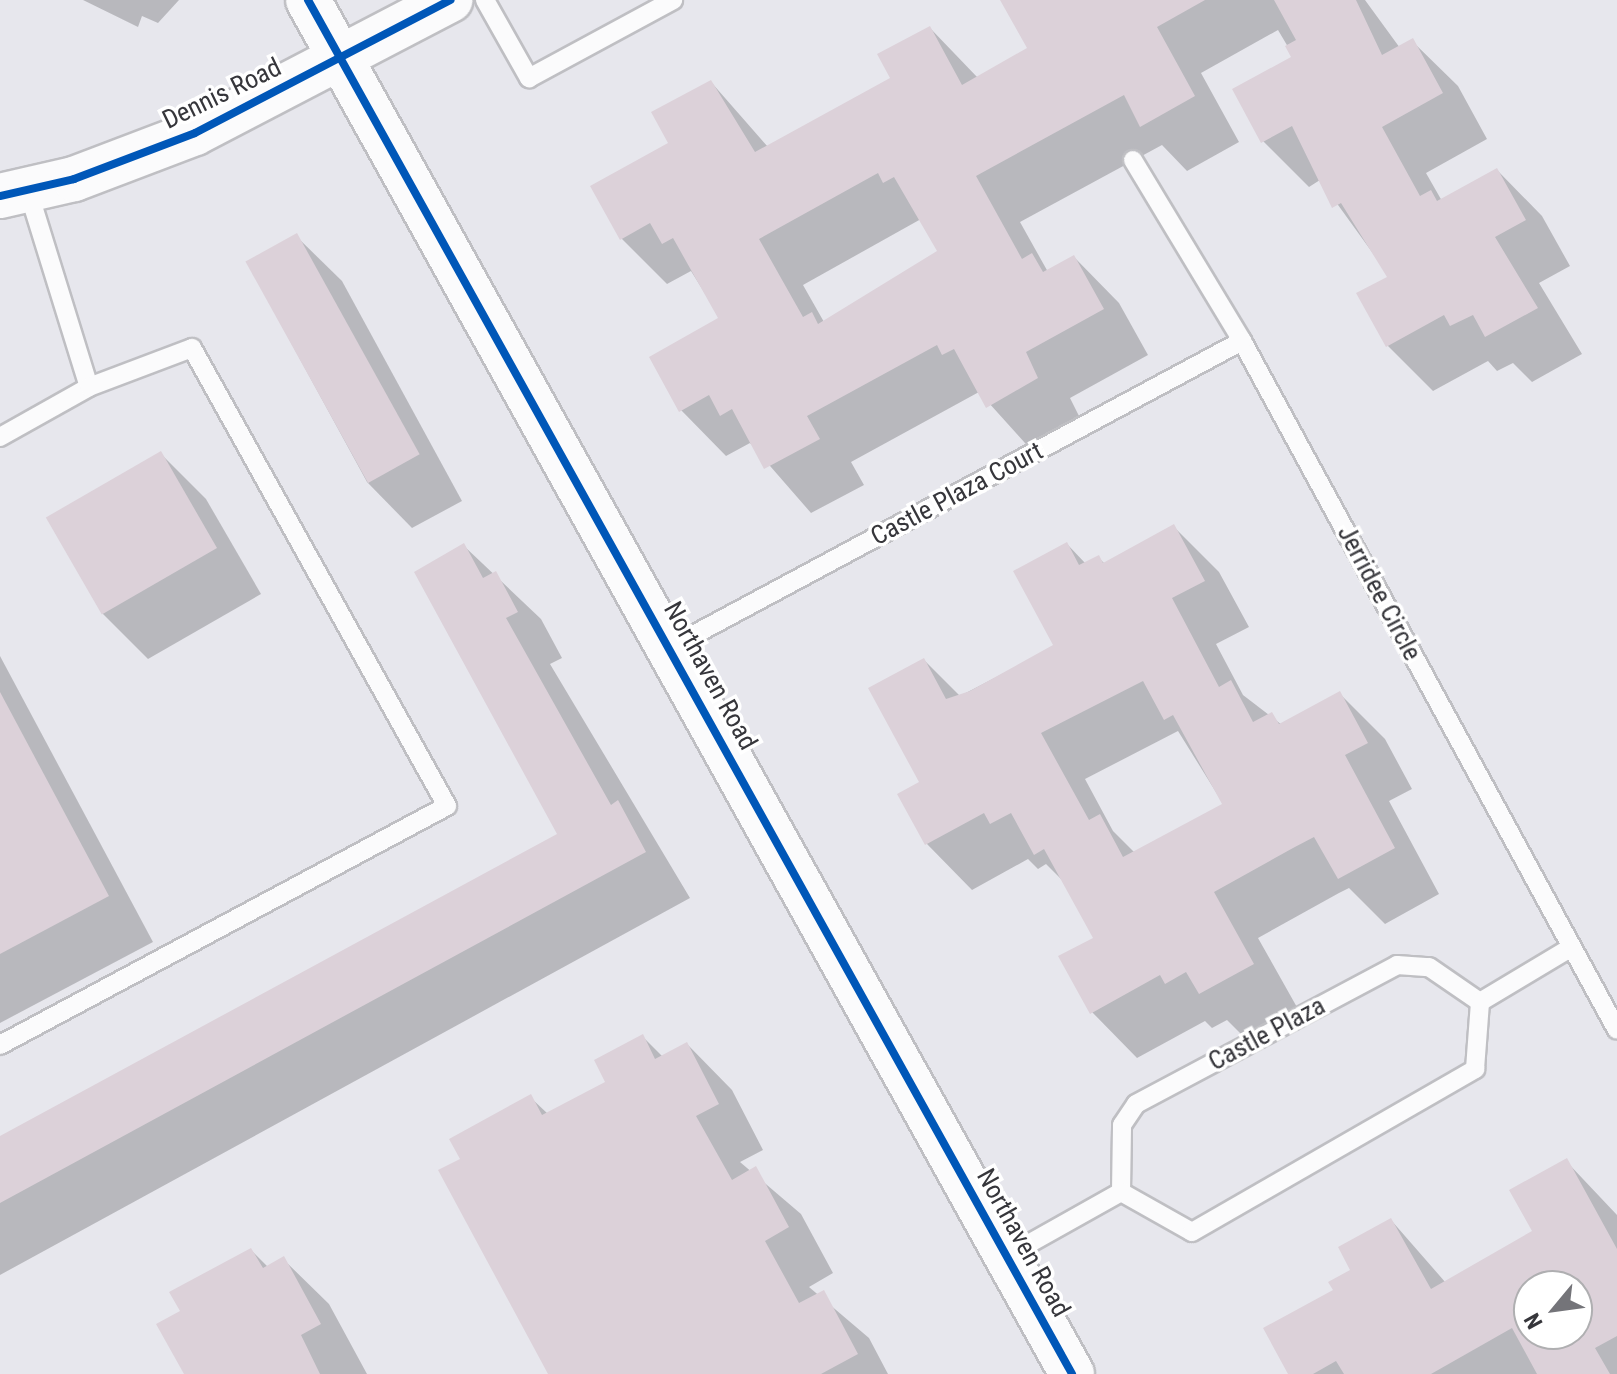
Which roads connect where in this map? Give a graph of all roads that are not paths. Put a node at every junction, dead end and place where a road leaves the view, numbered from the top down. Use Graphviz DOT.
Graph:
graph roads {
  1 [pos="308,0"];
  2 [pos="450,0"];
  3 [pos="485,0"];
  4 [pos="673,0"];
  5 [pos="343,54"];
  6 [pos="1133,160"];
  7 [pos="14,193"];
  8 [pos="1242,341"];
  9 [pos="89,387"];
  10 [pos="0,437"];
  11 [pos="671,647"];
  12 [pos="1572,947"];
  13 [pos="1480,1002"];
  14 [pos="1617,1030"];
  15 [pos="0,1045"];
  16 [pos="1121,1192"];
  17 [pos="1007,1256"];
  18 [pos="1072,1374"];
  1 -- 5 [label="street, Northaven Road"];
  2 -- 5 [label="street, Dennis Road"];
  3 -- 4 [label="lane"];
  5 -- 7 [label="street, Dennis Road"];
  5 -- 11 [label="street, Northaven Road"];
  6 -- 8 [label="lane, Jerridee Circle"];
  7 -- 9 [label="lane"];
  8 -- 11 [label="lane, Castle Plaza Court"];
  8 -- 12 [label="lane, Jerridee Circle"];
  9 -- 10 [label="lane"];
  9 -- 15 [label="lane"];
  11 -- 17 [label="street, Northaven Road"];
  12 -- 13 [label="lane"];
  12 -- 14 [label="lane, Jerridee Circle"];
  13 -- 16 [label="lane"];
  13 -- 16 [label="lane, Castle Plaza"];
  16 -- 17 [label="lane"];
  17 -- 18 [label="street, Northaven Road"];
}
